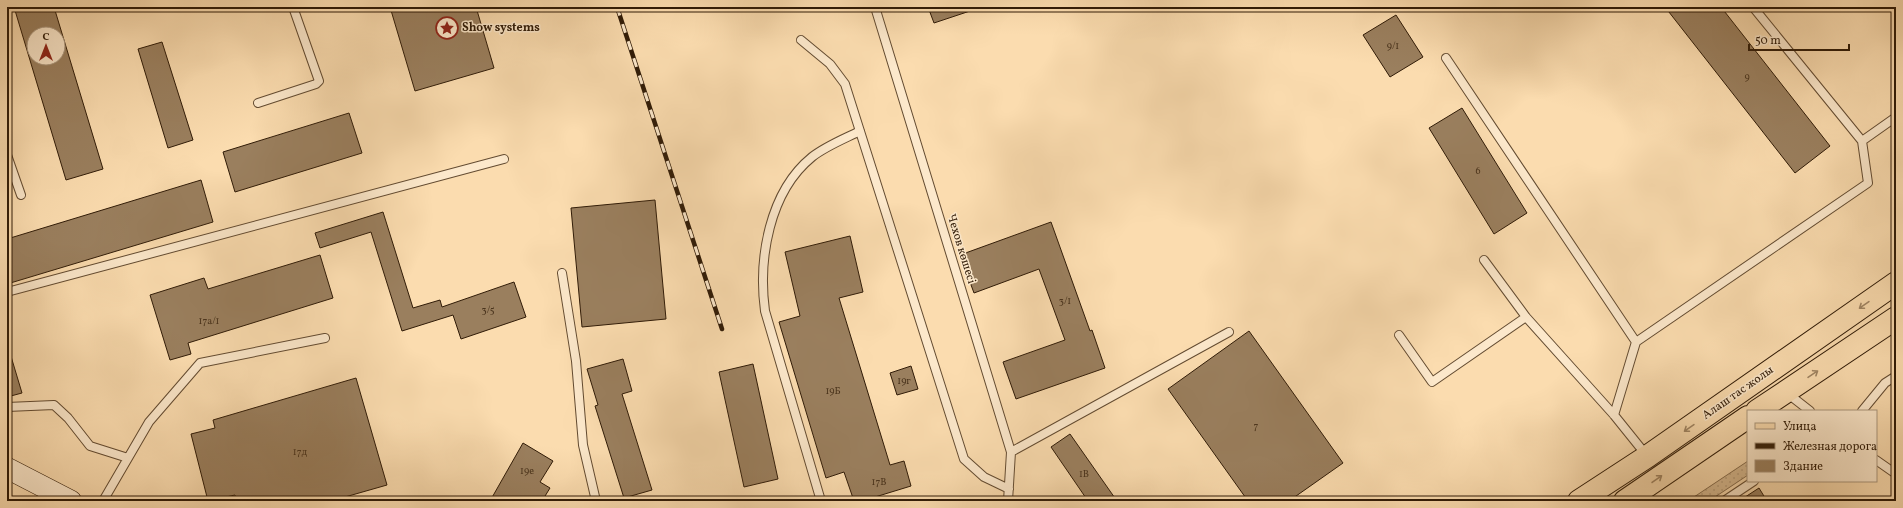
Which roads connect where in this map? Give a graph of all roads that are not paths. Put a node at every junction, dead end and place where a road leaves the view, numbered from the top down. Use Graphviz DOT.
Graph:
graph roads {
  1 [pos="293,7"];
  2 [pos="875,7"];
  3 [pos="1753,7"];
  4 [pos="801,40"];
  5 [pos="1446,58"];
  6 [pos="258,103"];
  7 [pos="1896,117"];
  8 [pos="860,131"];
  9 [pos="1862,141"];
  10 [pos="7,155"];
  11 [pos="504,159"];
  12 [pos="20,195"];
  13 [pos="1484,260"];
  14 [pos="562,273"];
  15 [pos="1896,283"];
  16 [pos="7,292"];
  17 [pos="1526,317"];
  18 [pos="1896,318"];
  19 [pos="1229,332"];
  20 [pos="1399,335"];
  21 [pos="325,338"];
  22 [pos="1636,342"];
  23 [pos="1896,376"];
  24 [pos="1772,403"];
  25 [pos="7,407"];
  26 [pos="1805,410"];
  27 [pos="1863,410"];
  28 [pos="1614,415"];
  29 [pos="1747,418"];
  30 [pos="1011,452"];
  31 [pos="1648,456"];
  32 [pos="128,458"];
  33 [pos="1877,461"];
  34 [pos="7,468"];
  35 [pos="1896,474"];
  36 [pos="1752,482"];
  37 [pos="1009,489"];
  38 [pos="1632,499"];
  39 [pos="70,501"];
  40 [pos="103,501"];
  41 [pos="596,501"];
  42 [pos="821,501"];
  43 [pos="1008,501"];
  44 [pos="1579,501"];
  45 [pos="1724,501"];
  1 -- 6 [label="lane"];
  2 -- 30 [label="lane, Чехов көшесі"];
  3 -- 9 [label="lane"];
  4 -- 8 [label="lane"];
  5 -- 22 [label="lane"];
  7 -- 9 [label="lane"];
  8 -- 37 [label="lane"];
  8 -- 42 [label="lane"];
  9 -- 22 [label="lane"];
  10 -- 12 [label="lane"];
  11 -- 16 [label="lane"];
  13 -- 17 [label="lane"];
  14 -- 41 [label="lane"];
  15 -- 31 [label="main road, Алаш тас жолы, one-way"];
  17 -- 20 [label="lane"];
  17 -- 28 [label="lane"];
  24 -- 18 [label="main road, one-way"];
  19 -- 30 [label="lane"];
  21 -- 32 [label="lane"];
  22 -- 28 [label="lane"];
  23 -- 27 [label="lane"];
  24 -- 26 [label="lane"];
  25 -- 32 [label="lane"];
  28 -- 31 [label="lane"];
  38 -- 29 [label="main road, Алаш тас жолы, one-way"];
  30 -- 37 [label="lane, Чехов көшесі"];
  31 -- 44 [label="main road, Алаш тас жолы"];
  32 -- 40 [label="lane"];
  33 -- 35 [label="lane"];
  34 -- 39 [label="main road"];
  36 -- 45 [label="lane"];
  37 -- 43 [label="lane, Чехов көшесі"];
}
